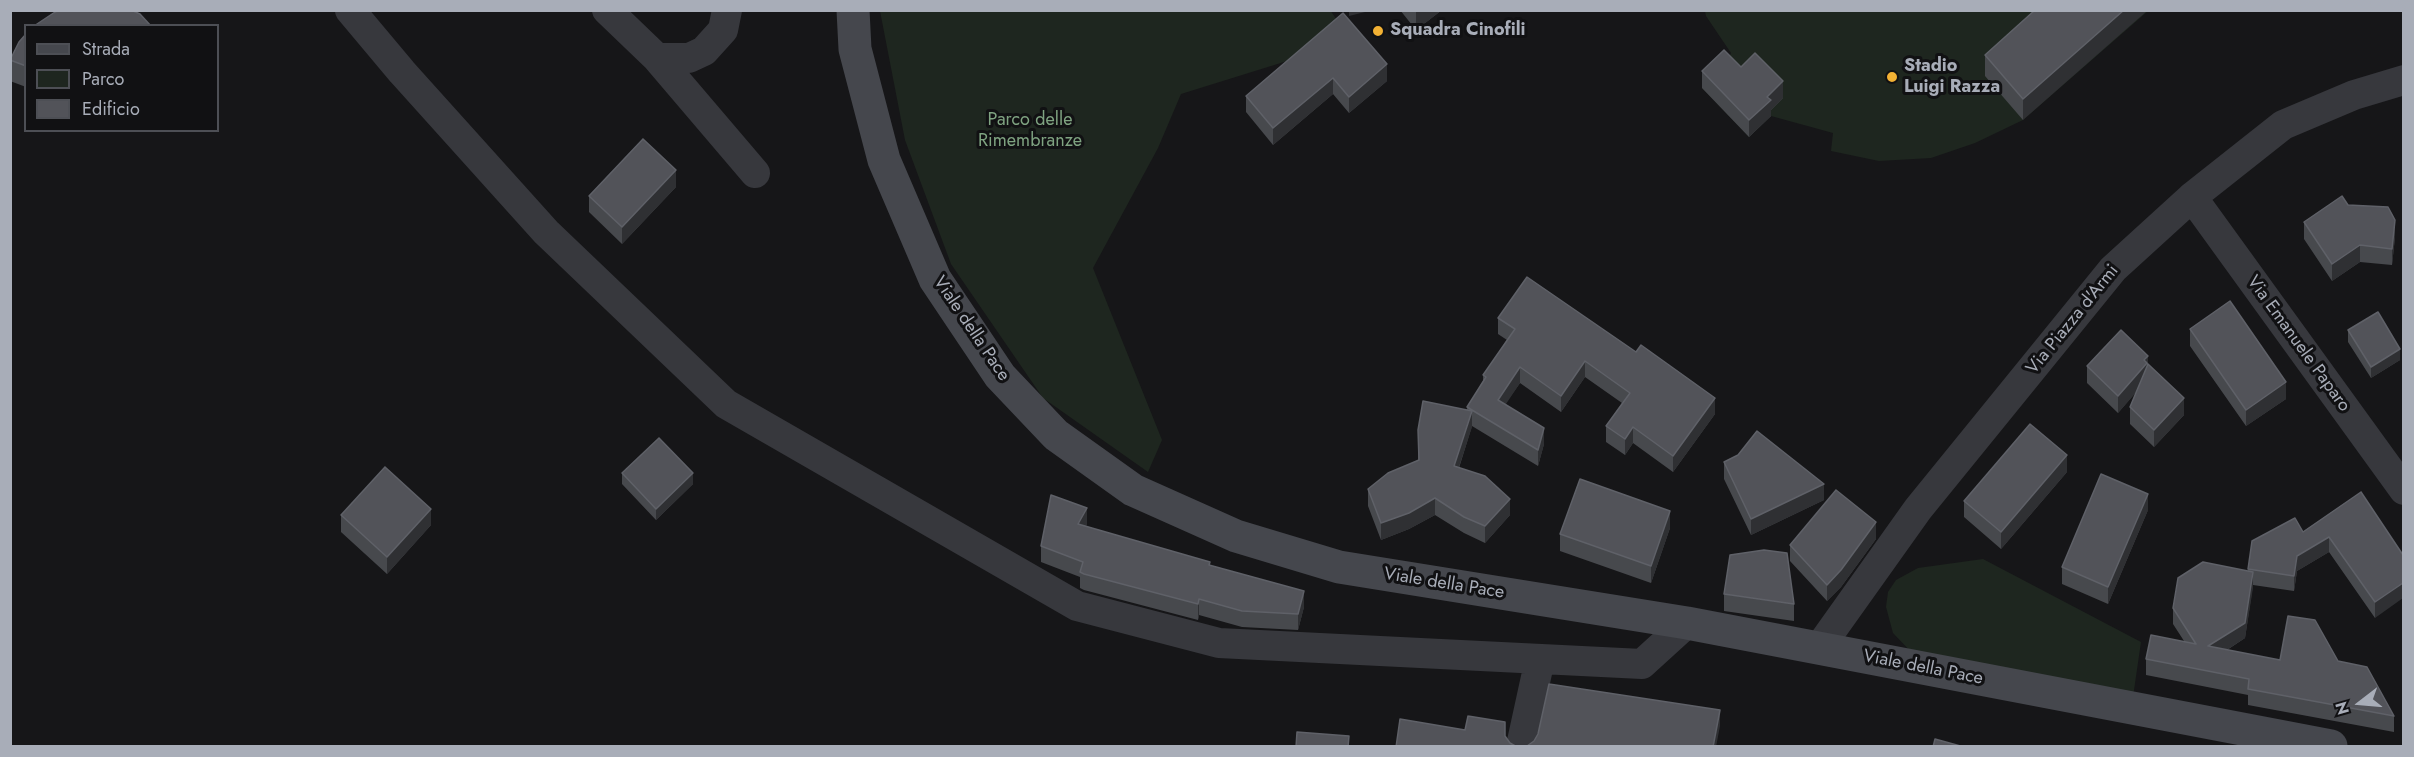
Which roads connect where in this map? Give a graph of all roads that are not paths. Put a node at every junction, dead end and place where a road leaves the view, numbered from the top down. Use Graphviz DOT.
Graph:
graph roads {
  1 [pos="350,10"];
  2 [pos="607,10"];
  3 [pos="727,10"];
  4 [pos="853,10"];
  5 [pos="657,58"];
  6 [pos="2403,80"];
  7 [pos="755,172"];
  8 [pos="2192,197"];
  9 [pos="2403,490"];
  10 [pos="1687,623"];
  11 [pos="1819,648"];
  12 [pos="1540,659"];
  13 [pos="1521,747"];
  14 [pos="2331,747"];
  1 -- 12 [label="street"];
  2 -- 5 [label="street"];
  3 -- 5 [label="street"];
  4 -- 10 [label="main road, Viale della Pace"];
  5 -- 7 [label="street"];
  6 -- 8 [label="street, Via Piazza d'Armi"];
  8 -- 9 [label="street, Via Emanuele Paparo"];
  8 -- 11 [label="street, Via Piazza d'Armi"];
  10 -- 11 [label="main road, Viale della Pace"];
  10 -- 12 [label="street"];
  11 -- 14 [label="main road, Viale della Pace"];
  12 -- 13 [label="street"];
}
